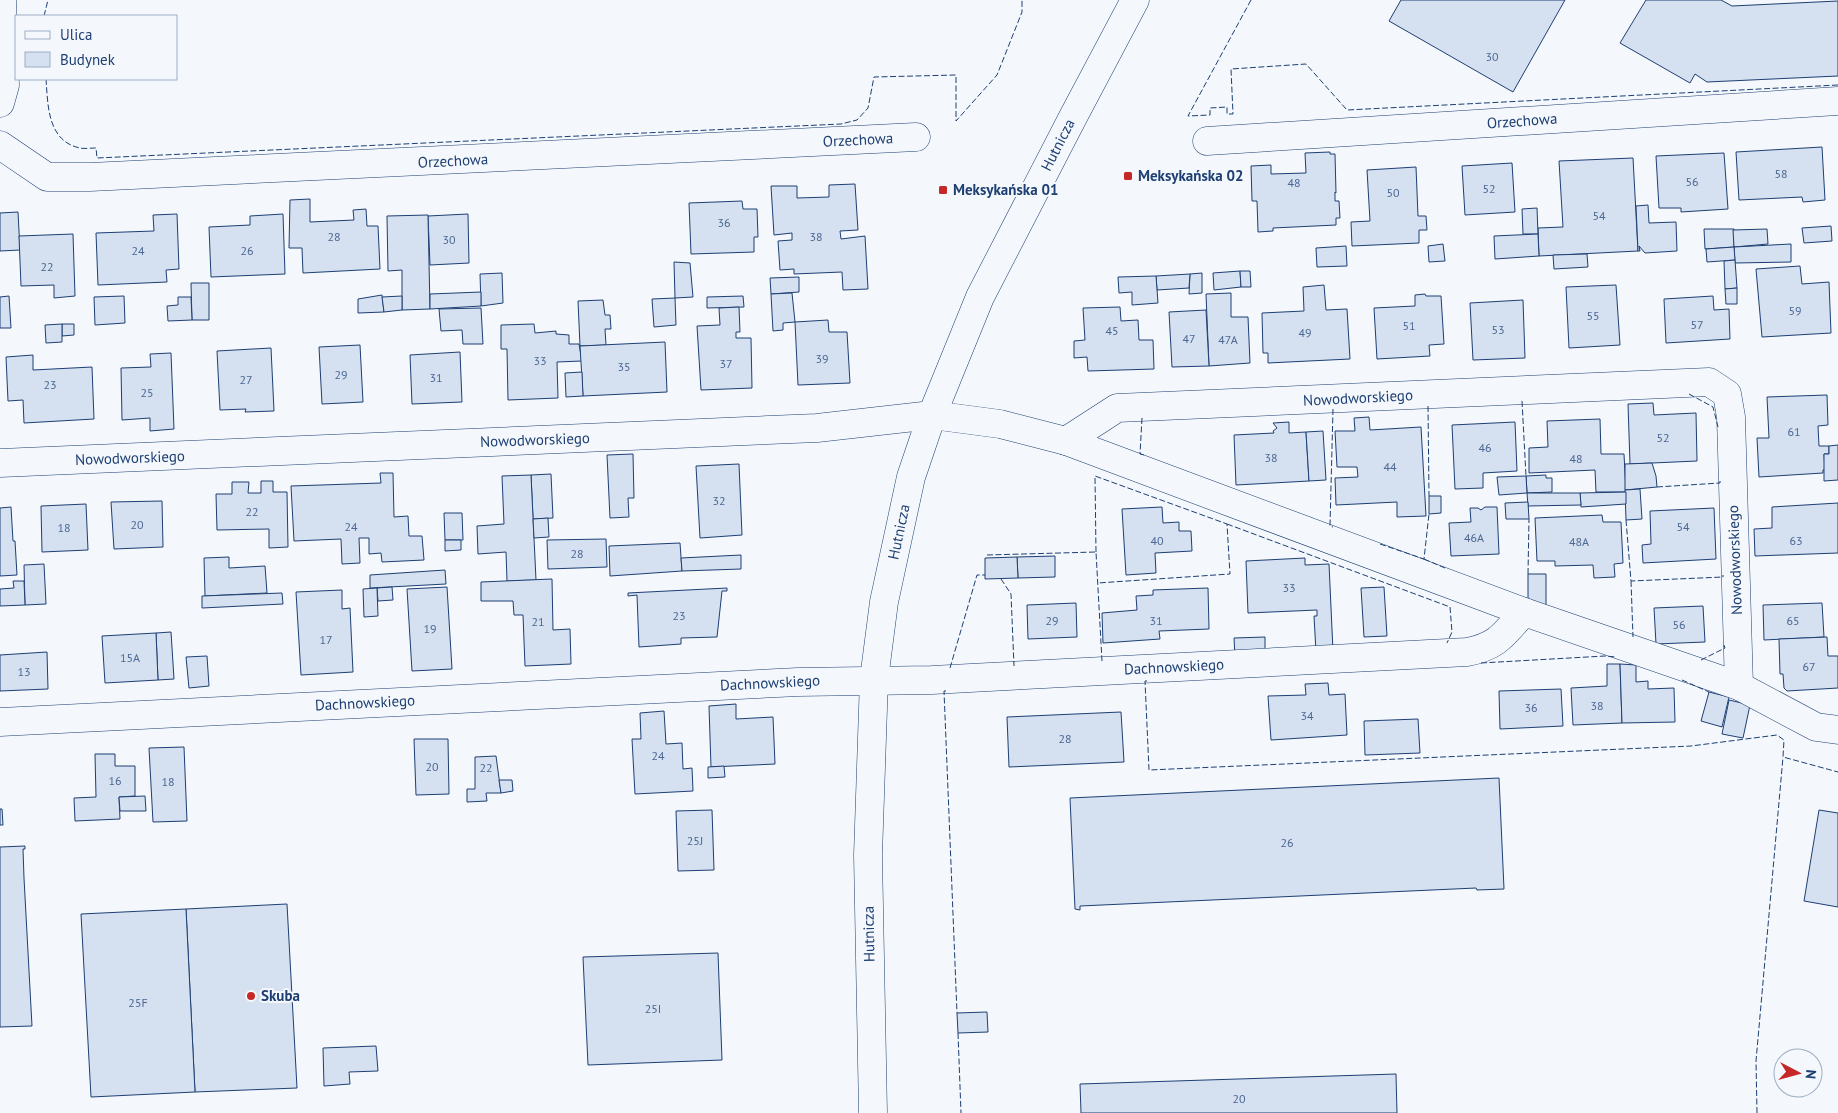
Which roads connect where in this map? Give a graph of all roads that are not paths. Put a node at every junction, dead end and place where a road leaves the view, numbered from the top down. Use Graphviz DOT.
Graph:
graph roads {
  1 [pos="2,0"];
  2 [pos="1135,0"];
  3 [pos="1838,101"];
  4 [pos="0,103"];
  5 [pos="916,137"];
  6 [pos="1207,141"];
  7 [pos="0,145"];
  8 [pos="932,415"];
  9 [pos="1066,441"];
  10 [pos="0,463"];
  11 [pos="1524,612"];
  12 [pos="874,680"];
  13 [pos="1739,686"];
  14 [pos="0,722"];
  15 [pos="1838,730"];
  16 [pos="873,1113"];
  1 -- 4 [label="street"];
  2 -- 8 [label="street, Hutnicza"];
  3 -- 6 [label="street, Orzechowa"];
  5 -- 7 [label="street, Orzechowa"];
  8 -- 9 [label="street, Nowodworskiego"];
  8 -- 10 [label="street, Nowodworskiego"];
  8 -- 12 [label="street, Hutnicza"];
  9 -- 11 [label="street, Nowodworskiego"];
  9 -- 13 [label="street, Nowodworskiego"];
  11 -- 12 [label="street, Dachnowskiego"];
  11 -- 13 [label="street, Nowodworskiego"];
  12 -- 14 [label="street, Dachnowskiego"];
  12 -- 16 [label="street, Hutnicza"];
  13 -- 15 [label="street"];
}
